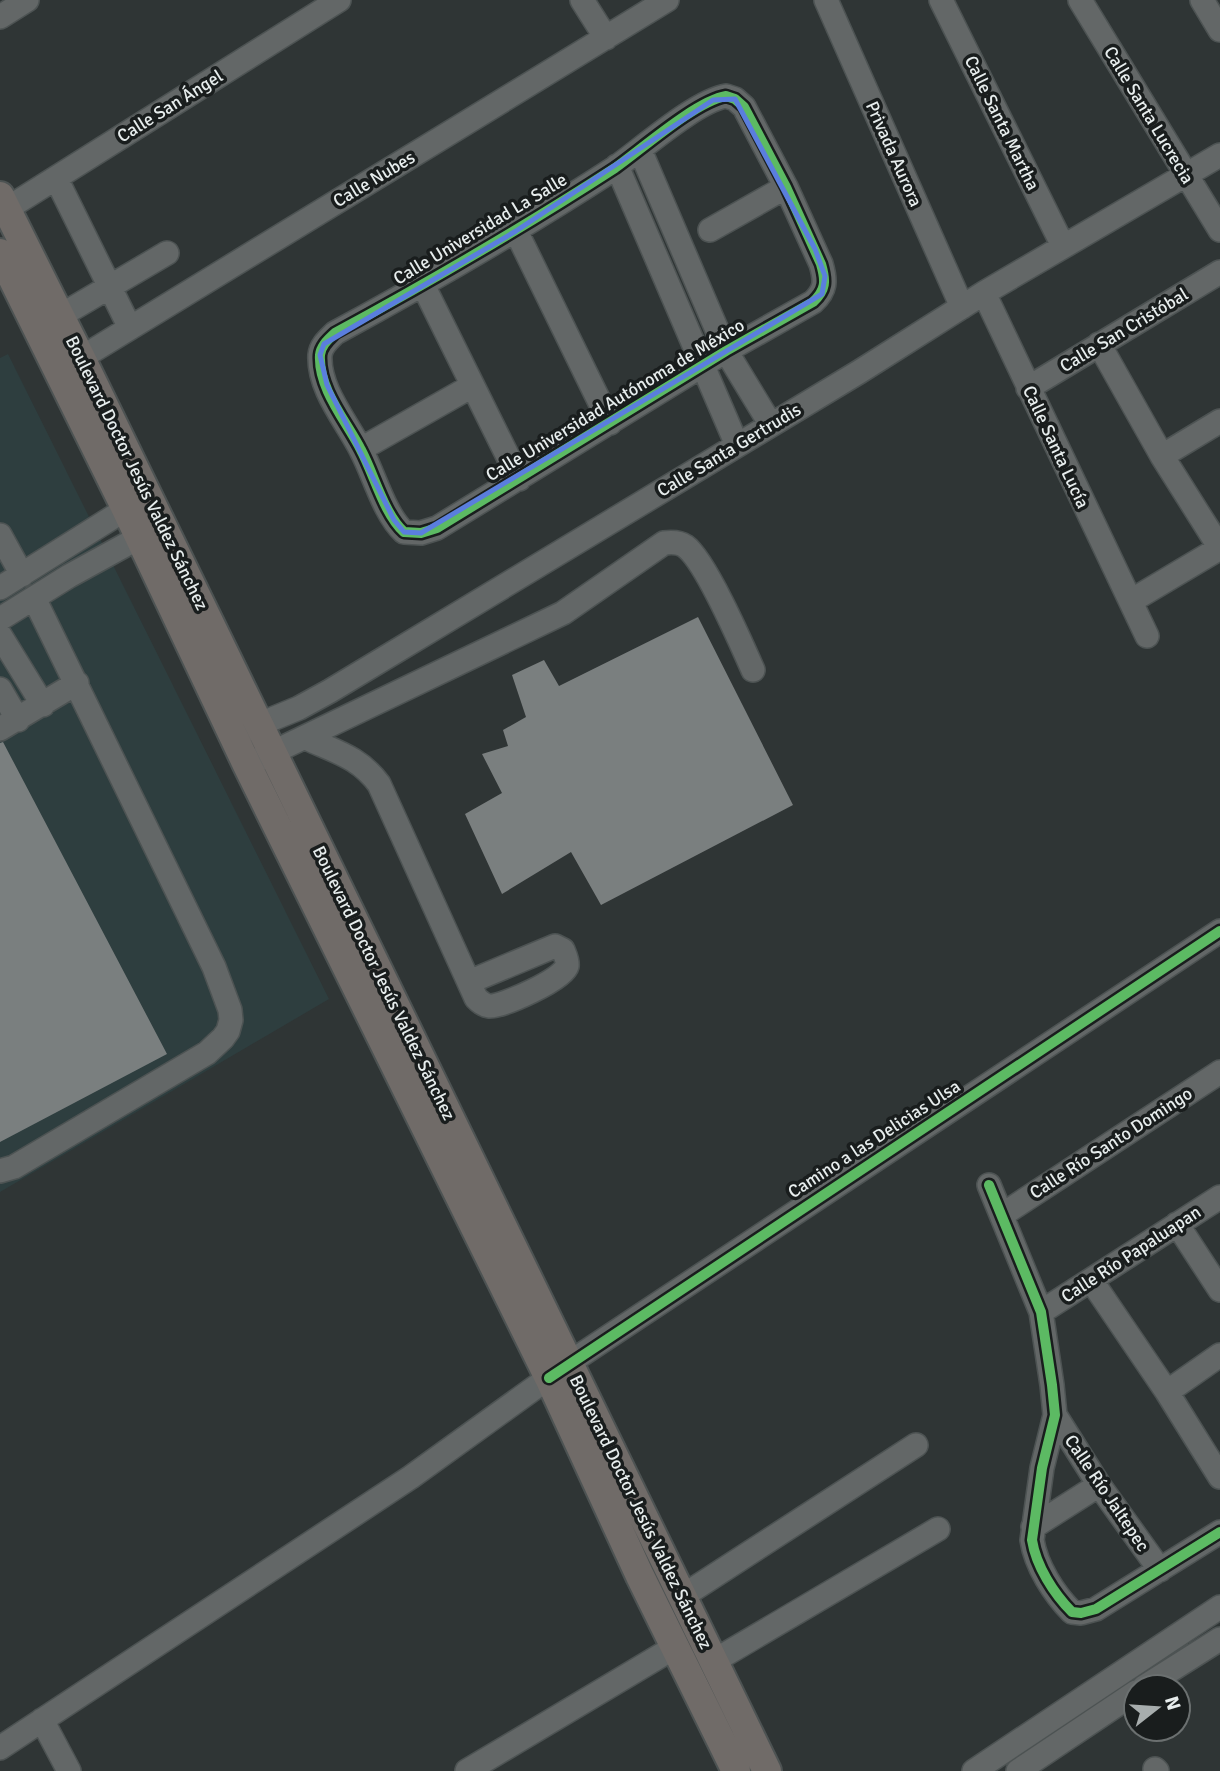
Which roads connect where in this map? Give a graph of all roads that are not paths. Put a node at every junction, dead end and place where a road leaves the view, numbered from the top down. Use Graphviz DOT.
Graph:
graph roads {
  1 [pos="27,0"];
  2 [pos="339,0"];
  3 [pos="582,0"];
  4 [pos="667,0"];
  5 [pos="826,0"];
  6 [pos="941,0"];
  7 [pos="1080,0"];
  8 [pos="1202,0"];
  9 [pos="0,17"];
  10 [pos="1220,30"];
  11 [pos="606,38"];
  12 [pos="640,150"];
  13 [pos="1220,155"];
  14 [pos="617,166"];
  15 [pos="1186,177"];
  16 [pos="56,178"];
  17 [pos="786,187"];
  18 [pos="2,204"];
  19 [pos="710,230"];
  20 [pos="1220,230"];
  21 [pos="516,231"];
  22 [pos="1063,246"];
  23 [pos="0,253"];
  24 [pos="167,253"];
  25 [pos="1220,272"];
  26 [pos="423,285"];
  27 [pos="110,287"];
  28 [pos="984,293"];
  29 [pos="962,307"];
  30 [pos="60,316"];
  31 [pos="130,328"];
  32 [pos="1098,344"];
  33 [pos="726,351"];
  34 [pos="81,358"];
  35 [pos="702,366"];
  36 [pos="472,386"];
  37 [pos="1028,388"];
  38 [pos="1220,421"];
  39 [pos="610,423"];
  40 [pos="771,425"];
  41 [pos="737,445"];
  42 [pos="361,449"];
  43 [pos="1162,456"];
  44 [pos="519,479"];
  45 [pos="126,509"];
  46 [pos="0,535"];
  47 [pos="140,537"];
  48 [pos="1220,548"];
  49 [pos="22,575"];
  50 [pos="0,588"];
  51 [pos="34,598"];
  52 [pos="1131,601"];
  53 [pos="0,619"];
  54 [pos="0,635"];
  55 [pos="1147,636"];
  56 [pos="753,670"];
  57 [pos="77,683"];
  58 [pos="0,689"];
  59 [pos="43,705"];
  60 [pos="9,724"];
  61 [pos="260,725"];
  62 [pos="233,735"];
  63 [pos="306,738"];
  64 [pos="260,759"];
  65 [pos="1220,931"];
  66 [pos="469,982"];
  67 [pos="1220,1072"];
  68 [pos="0,1171"];
  69 [pos="989,1185"];
  70 [pos="1220,1197"];
  71 [pos="1002,1215"];
  72 [pos="1177,1224"];
  73 [pos="1091,1280"];
  74 [pos="1220,1290"];
  75 [pos="1041,1312"];
  76 [pos="1220,1355"];
  77 [pos="559,1371"];
  78 [pos="1167,1392"];
  79 [pos="1055,1415"];
  80 [pos="916,1446"];
  81 [pos="1220,1477"];
  82 [pos="1099,1485"];
  83 [pos="1033,1527"];
  84 [pos="938,1529"];
  85 [pos="1220,1532"];
  86 [pos="1160,1570"];
  87 [pos="683,1596"];
  88 [pos="1220,1607"];
  89 [pos="1220,1639"];
  90 [pos="675,1647"];
  91 [pos="714,1661"];
  92 [pos="1166,1673"];
  93 [pos="1122,1702"];
  94 [pos="42,1720"];
  95 [pos="1043,1724"];
  96 [pos="1058,1746"];
  97 [pos="0,1748"];
  98 [pos="735,1767"];
  99 [pos="69,1771"];
  100 [pos="467,1771"];
  101 [pos="767,1771"];
  102 [pos="974,1771"];
  103 [pos="1018,1771"];
  1 -- 9 [label="street"];
  2 -- 16 [label="street, Calle San Ángel"];
  3 -- 11 [label="street"];
  4 -- 11 [label="street, Calle Nubes"];
  5 -- 29 [label="street, Privada Aurora"];
  6 -- 22 [label="street, Calle Santa Martha"];
  7 -- 15 [label="street, Calle Santa Lucrecia"];
  8 -- 10 [label="street"];
  11 -- 31 [label="street, Calle Nubes"];
  12 -- 14 [label="street, Calle Universidad La Salle"];
  12 -- 17 [label="street, Calle Universidad La Salle"];
  12 -- 33 [label="street"];
  13 -- 15 [label="street, Calle Santa Gertrudis"];
  14 -- 21 [label="street, Calle Universidad La Salle"];
  14 -- 35 [label="street"];
  15 -- 20 [label="street, Calle Santa Lucrecia"];
  15 -- 22 [label="street, Calle Santa Gertrudis"];
  16 -- 18 [label="street, Calle San Ángel"];
  16 -- 27 [label="street"];
  17 -- 19 [label="street"];
  17 -- 33 [label="street, Calle Universidad Autónoma de México"];
  18 -- 30 [label="main road, Boulevard Doctor Jesús Valdez Sánchez"];
  21 -- 26 [label="street, Calle Universidad La Salle"];
  21 -- 39 [label="street"];
  22 -- 28 [label="street, Calle Santa Gertrudis"];
  23 -- 45 [label="main road, Boulevard Doctor Jesús Valdez Sánchez"];
  24 -- 27 [label="street"];
  25 -- 32 [label="street, Calle San Cristóbal"];
  26 -- 36 [label="street"];
  26 -- 42 [label="street, Calle Universidad La Salle"];
  27 -- 30 [label="street"];
  27 -- 31 [label="street"];
  28 -- 29 [label="street, Calle Santa Gertrudis"];
  28 -- 37 [label="street, Calle Santa Lucía"];
  29 -- 40 [label="street, Calle Santa Gertrudis"];
  30 -- 34 [label="main road, Boulevard Doctor Jesús Valdez Sánchez"];
  31 -- 34 [label="street, Calle Nubes"];
  32 -- 37 [label="street, Calle San Cristóbal"];
  32 -- 43 [label="street"];
  33 -- 35 [label="street, Calle Universidad Autónoma de México"];
  33 -- 40 [label="street"];
  34 -- 61 [label="main road, Boulevard Doctor Jesús Valdez Sánchez"];
  35 -- 39 [label="street, Calle Universidad Autónoma de México"];
  35 -- 41 [label="street"];
  36 -- 42 [label="street"];
  36 -- 44 [label="street"];
  37 -- 52 [label="street, Calle Santa Lucía"];
  38 -- 43 [label="street"];
  39 -- 44 [label="street, Calle Universidad Autónoma de México"];
  40 -- 41 [label="street, Calle Santa Gertrudis"];
  41 -- 61 [label="street, Calle Santa Gertrudis"];
  42 -- 44 [label="street, Calle Universidad Autónoma de México"];
  43 -- 48 [label="street"];
  45 -- 47 [label="main road, Boulevard Doctor Jesús Valdez Sánchez"];
  45 -- 49 [label="street"];
  46 -- 49 [label="street"];
  47 -- 51 [label="street"];
  47 -- 62 [label="main road, Boulevard Doctor Jesús Valdez Sánchez"];
  48 -- 52 [label="street"];
  49 -- 50 [label="street"];
  51 -- 53 [label="street"];
  51 -- 57 [label="street"];
  52 -- 55 [label="street, Calle Santa Lucía"];
  54 -- 59 [label="street"];
  56 -- 63 [label="street"];
  57 -- 59 [label="street"];
  57 -- 68 [label="street"];
  58 -- 60 [label="street"];
  59 -- 60 [label="street"];
  61 -- 62 [label="street, Calle Santa Gertrudis"];
  61 -- 64 [label="main road, Boulevard Doctor Jesús Valdez Sánchez"];
  62 -- 64 [label="main road, Boulevard Doctor Jesús Valdez Sánchez"];
  63 -- 64 [label="street"];
  63 -- 66 [label="street"];
  64 -- 77 [label="main road, Boulevard Doctor Jesús Valdez Sánchez"];
  65 -- 77 [label="street, Camino a las Delicias Ulsa"];
  67 -- 71 [label="street, Calle Río Santo Domingo"];
  69 -- 71 [label="street"];
  70 -- 72 [label="street, Calle Río Papaluapan"];
  71 -- 75 [label="street"];
  72 -- 73 [label="street, Calle Río Papaluapan"];
  72 -- 74 [label="street"];
  73 -- 75 [label="street, Calle Río Papaluapan"];
  73 -- 78 [label="street"];
  75 -- 79 [label="street"];
  76 -- 78 [label="street"];
  77 -- 87 [label="main road, Boulevard Doctor Jesús Valdez Sánchez"];
  77 -- 90 [label="main road, Boulevard Doctor Jesús Valdez Sánchez"];
  77 -- 94 [label="street, Camino a las Delicias Ulsa"];
  78 -- 81 [label="street"];
  79 -- 82 [label="street, Calle Río Jaltepec"];
  79 -- 83 [label="street"];
  80 -- 87 [label="street"];
  82 -- 83 [label="street"];
  82 -- 86 [label="street, Calle Río Jaltepec"];
  83 -- 86 [label="street"];
  84 -- 91 [label="street"];
  85 -- 86 [label="street"];
  87 -- 91 [label="main road, Boulevard Doctor Jesús Valdez Sánchez"];
  88 -- 95 [label="street"];
  89 -- 92 [label="street"];
  90 -- 98 [label="main road, Boulevard Doctor Jesús Valdez Sánchez"];
  90 -- 100 [label="street"];
  91 -- 101 [label="main road, Boulevard Doctor Jesús Valdez Sánchez"];
  93 -- 96 [label="street"];
  94 -- 97 [label="street, Camino a las Delicias Ulsa"];
  94 -- 99 [label="street"];
  95 -- 96 [label="street"];
  95 -- 102 [label="street"];
  96 -- 103 [label="street"];
}
